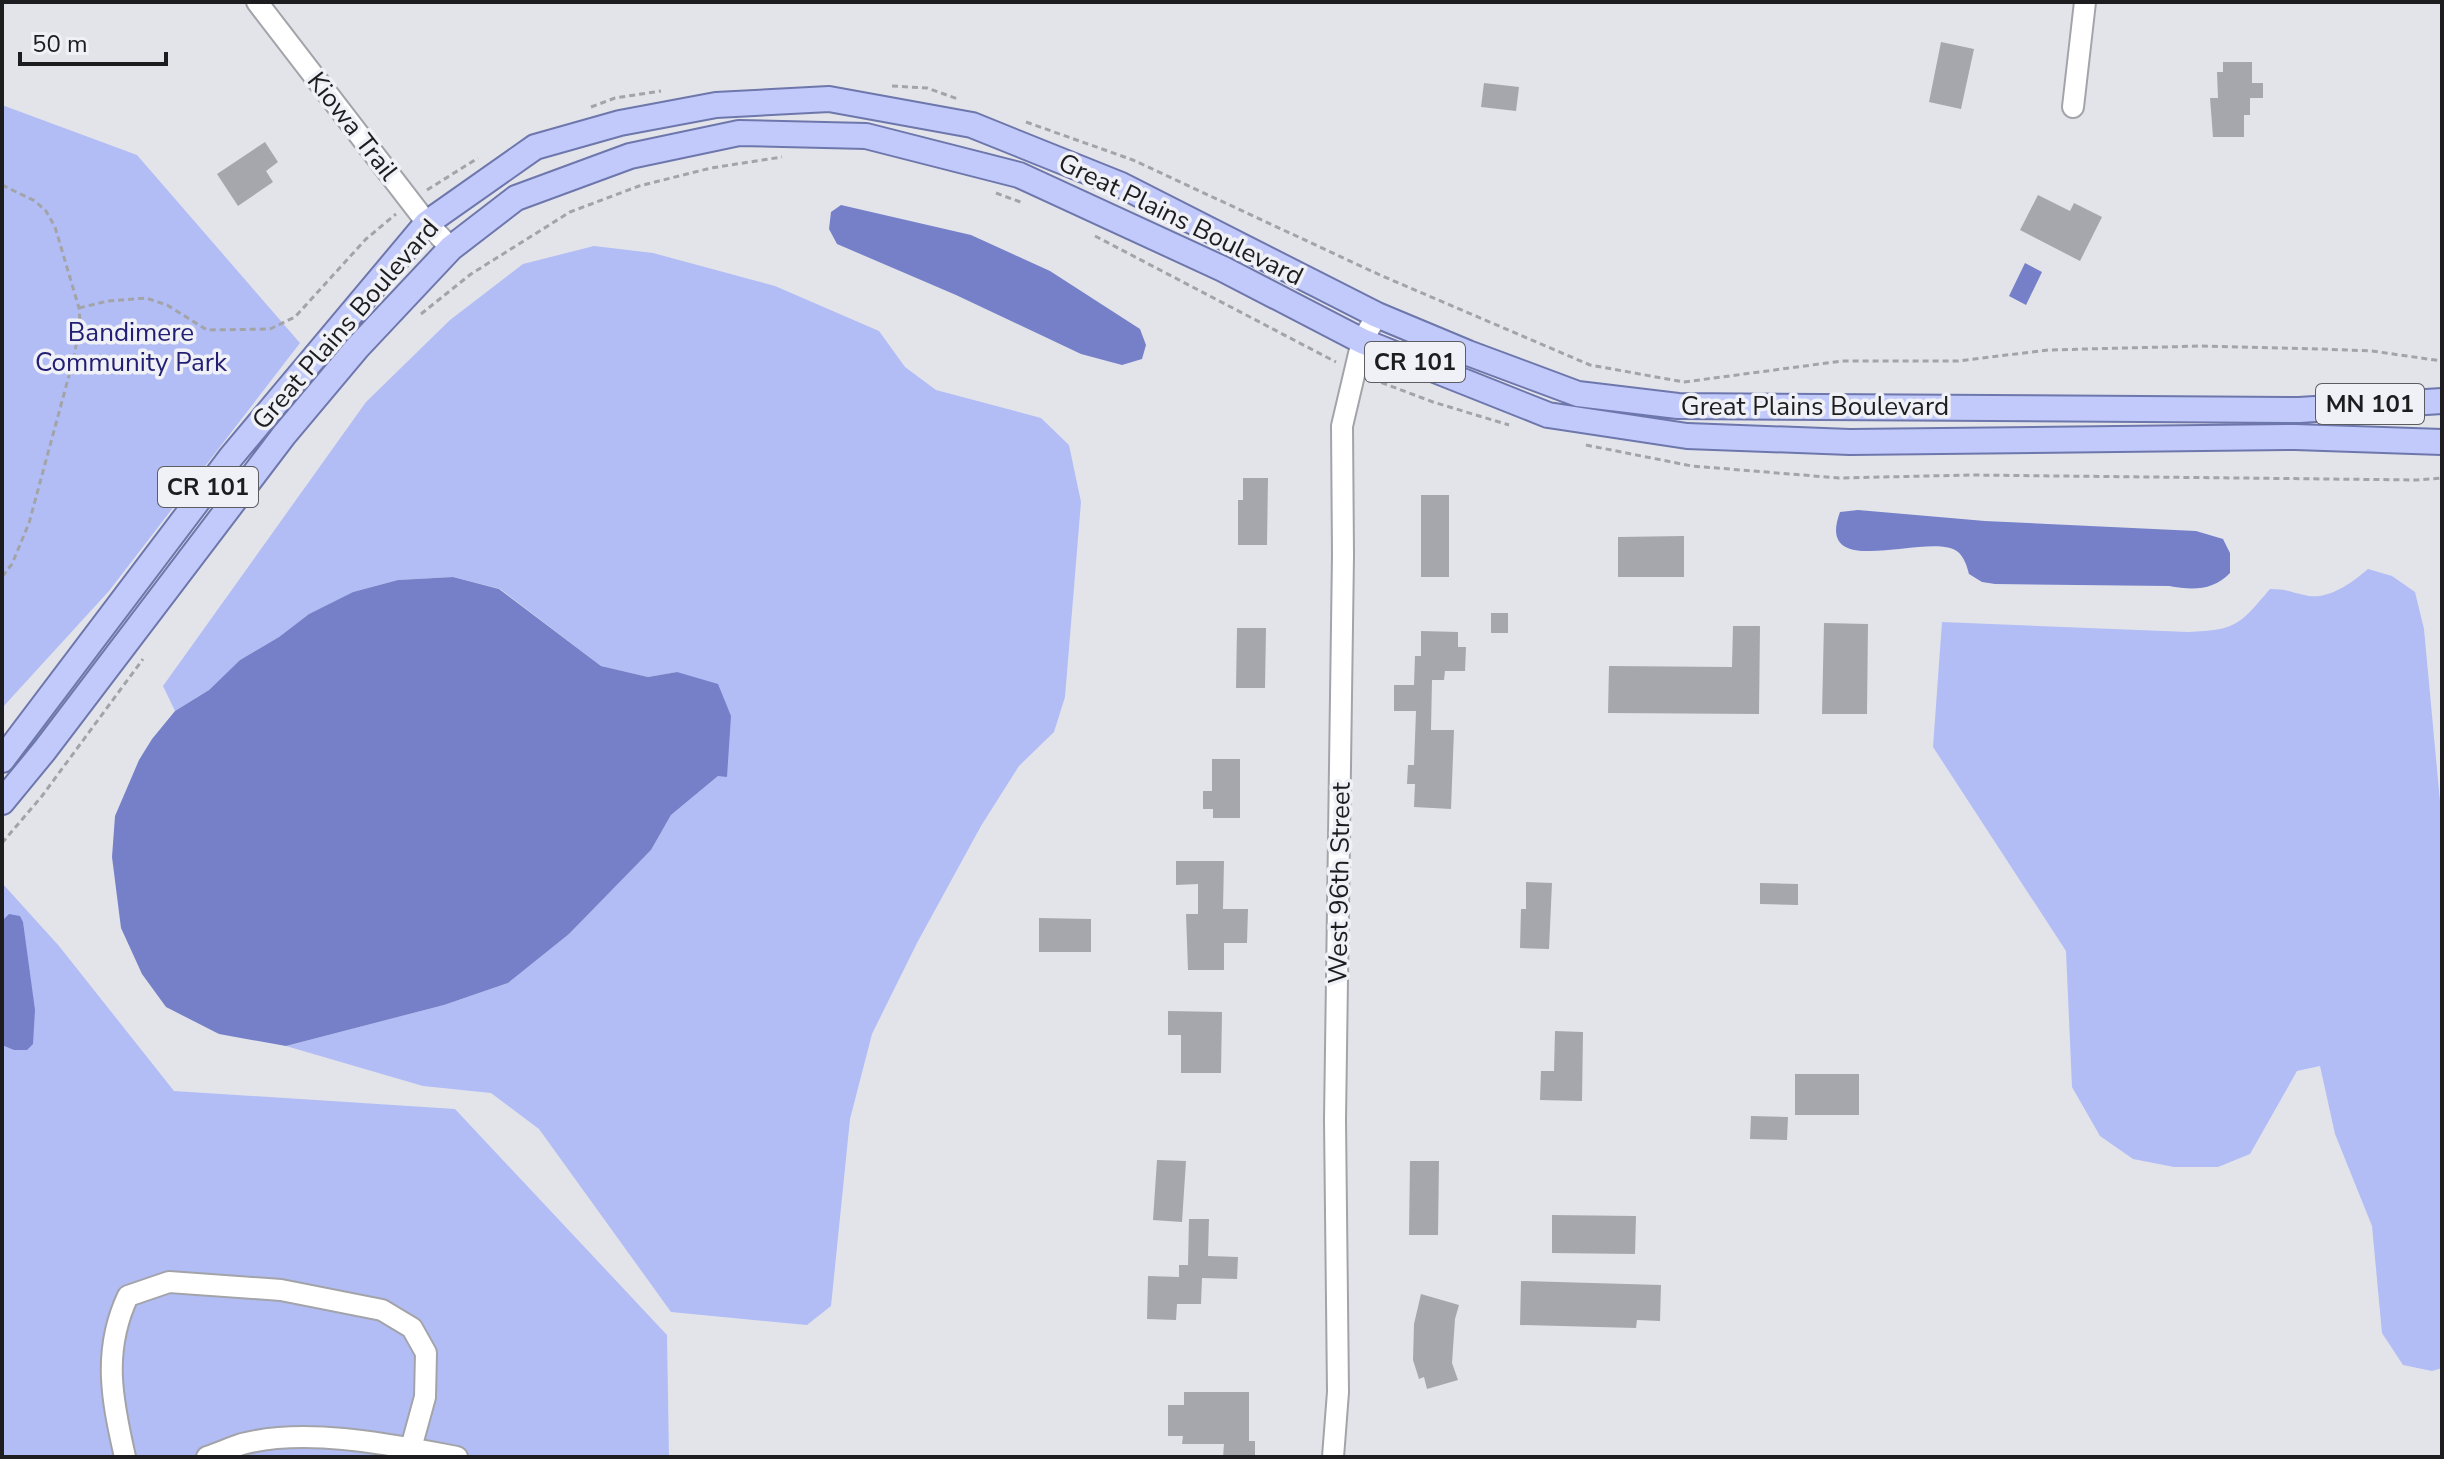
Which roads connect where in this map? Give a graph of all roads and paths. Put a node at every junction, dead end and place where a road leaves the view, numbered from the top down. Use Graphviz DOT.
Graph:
graph roads {
  1 [pos="257,2"];
  2 [pos="2085,2"];
  3 [pos="2073,107"];
  4 [pos="782,157"];
  5 [pos="2,185"];
  6 [pos="988,190"];
  7 [pos="1030,205"];
  8 [pos="427,223"];
  9 [pos="1092,234"];
  10 [pos="451,248"];
  11 [pos="1377,315"];
  12 [pos="414,321"];
  13 [pos="1362,341"];
  14 [pos="1354,372"];
  15 [pos="2442,401"];
  16 [pos="2299,410"];
  17 [pos="1518,427"];
  18 [pos="1578,442"];
  19 [pos="2442,442"];
  20 [pos="2442,478"];
  21 [pos="2,577"];
  22 [pos="147,653"];
  23 [pos="2,760"];
  24 [pos="2,802"];
  25 [pos="2,843"];
  26 [pos="411,1448"];
  27 [pos="125,1457"];
  28 [pos="207,1457"];
  29 [pos="457,1457"];
  30 [pos="1333,1457"];
  1 -- 8 [label="street, Kiowa Trail"];
  2 -- 3 [label="street"];
  4 -- 12 [label="path"];
  5 -- 21 [label="path"];
  6 -- 7 [label="path"];
  8 -- 10 [label="street, Kiowa Trail"];
  8 -- 11 [label="main road, Great Plains Boulevard / CR 101"];
  8 -- 23 [label="main road, Great Plains Boulevard / CR 101"];
  9 -- 14 [label="path"];
  10 -- 13 [label="main road, Great Plains Boulevard / CR 101"];
  10 -- 24 [label="main road, Great Plains Boulevard / CR 101"];
  11 -- 13 [label="street, West 96th Street"];
  11 -- 16 [label="main road, Great Plains Boulevard / CR 101"];
  13 -- 14 [label="street, West 96th Street"];
  13 -- 19 [label="main road, Great Plains Boulevard / CR 101"];
  14 -- 17 [label="path"];
  14 -- 30 [label="street, West 96th Street"];
  15 -- 16 [label="main road, Great Plains Boulevard / MN 101"];
  18 -- 20 [label="path"];
  22 -- 25 [label="path"];
  26 -- 27 [label="street"];
  26 -- 28 [label="street"];
  26 -- 29 [label="street"];
}
